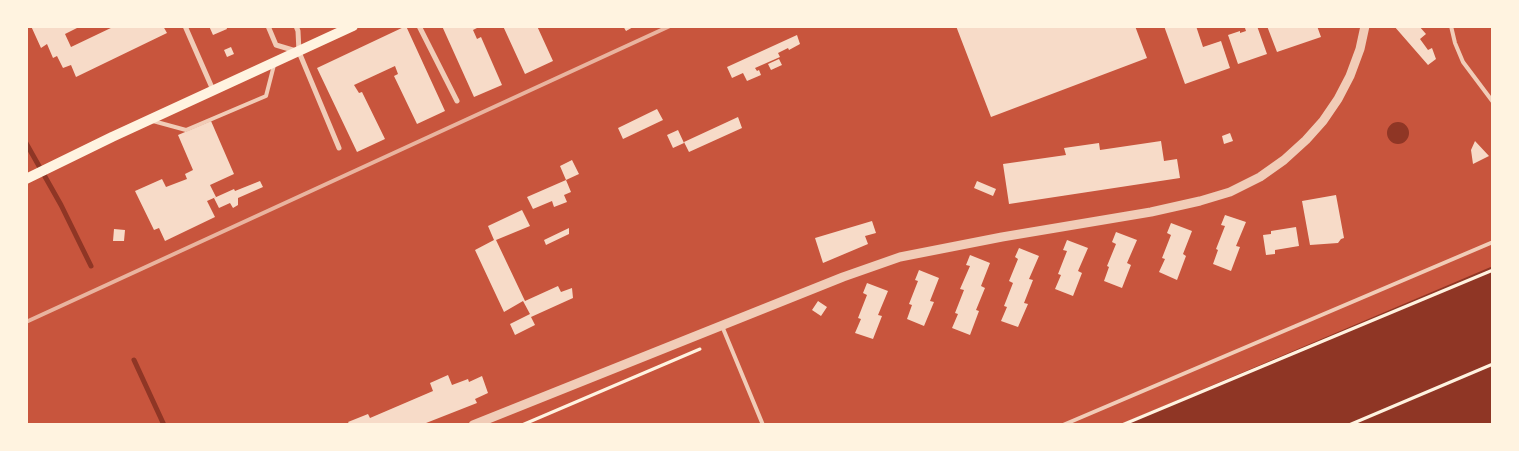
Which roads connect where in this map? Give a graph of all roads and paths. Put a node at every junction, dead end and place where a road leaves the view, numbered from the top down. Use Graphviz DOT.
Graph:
graph roads {
  1 [pos="185,26"];
  2 [pos="268,26"];
  3 [pos="296,26"];
  4 [pos="353,26"];
  5 [pos="419,26"];
  6 [pos="1365,26"];
  7 [pos="1451,26"];
  8 [pos="299,52"];
  9 [pos="275,63"];
  10 [pos="213,91"];
  11 [pos="1486,93"];
  12 [pos="1493,96"];
  13 [pos="457,101"];
  14 [pos="1493,102"];
  15 [pos="149,120"];
  16 [pos="338,148"];
  17 [pos="26,179"];
  18 [pos="1493,242"];
  19 [pos="1493,270"];
  20 [pos="722,326"];
  21 [pos="704,348"];
  22 [pos="1493,364"];
  23 [pos="473,425"];
  24 [pos="522,425"];
  25 [pos="763,425"];
  26 [pos="1063,425"];
  27 [pos="1122,425"];
  28 [pos="1349,425"];
  1 -- 10 [label="street"];
  2 -- 8 [label="street"];
  3 -- 8 [label="street"];
  4 -- 8 [label="main road"];
  5 -- 13 [label="street"];
  6 -- 20 [label="street"];
  7 -- 11 [label="lane"];
  8 -- 9 [label="main road"];
  8 -- 16 [label="street"];
  9 -- 10 [label="main road"];
  9 -- 15 [label="lane"];
  10 -- 15 [label="main road"];
  11 -- 12 [label="lane"];
  11 -- 14 [label="lane"];
  15 -- 17 [label="main road"];
  18 -- 26 [label="lane"];
  19 -- 27 [label="path"];
  20 -- 23 [label="street"];
  20 -- 25 [label="lane"];
  21 -- 24 [label="path"];
  22 -- 28 [label="path"];
}
